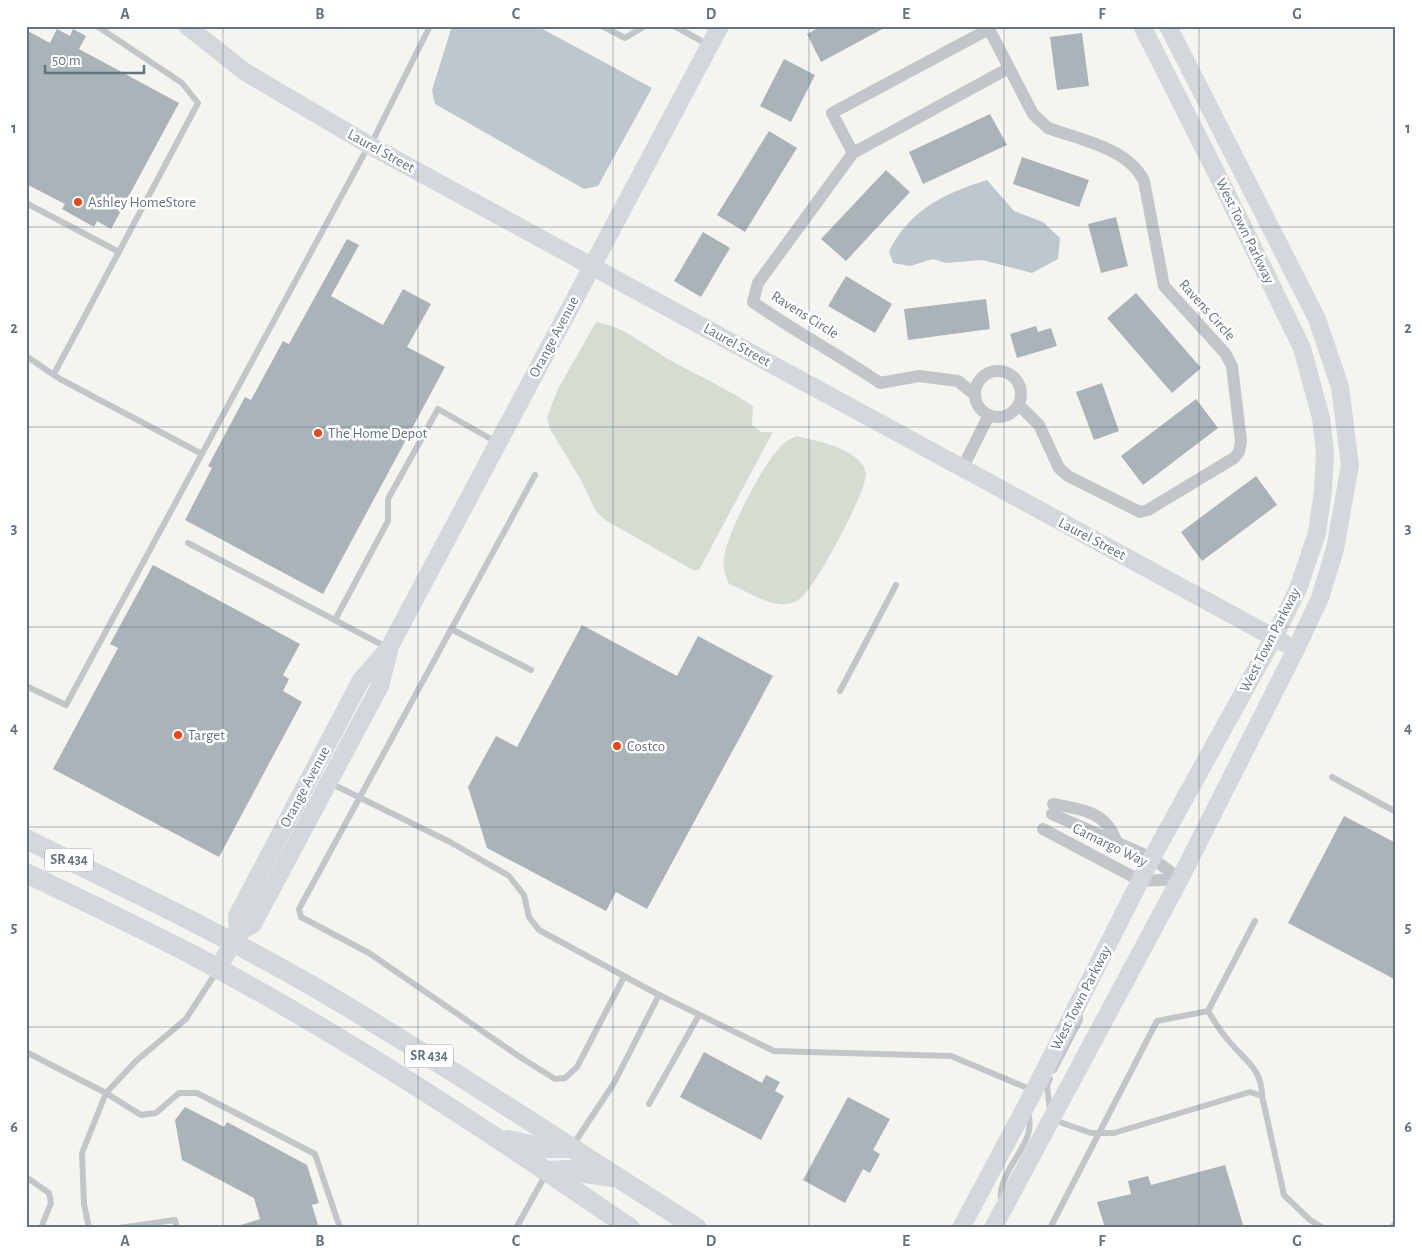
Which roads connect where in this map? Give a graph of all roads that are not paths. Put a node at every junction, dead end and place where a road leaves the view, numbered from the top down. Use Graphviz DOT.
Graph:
graph roads {
  1 [pos="97,26"];
  2 [pos="187,26"];
  3 [pos="430,26"];
  4 [pos="602,26"];
  5 [pos="645,26"];
  6 [pos="674,26"];
  7 [pos="720,26"];
  8 [pos="1142,26"];
  9 [pos="1168,26"];
  10 [pos="710,46"];
  11 [pos="1009,68"];
  12 [pos="370,145"];
  13 [pos="853,153"];
  14 [pos="26,203"];
  15 [pos="119,252"];
  16 [pos="591,266"];
  17 [pos="26,356"];
  18 [pos="54,374"];
  19 [pos="975,395"];
  20 [pos="1019,405"];
  21 [pos="989,415"];
  22 [pos="498,443"];
  23 [pos="202,454"];
  24 [pos="962,469"];
  25 [pos="534,475"];
  26 [pos="188,543"];
  27 [pos="896,585"];
  28 [pos="335,620"];
  29 [pos="451,629"];
  30 [pos="1274,637"];
  31 [pos="389,648"];
  32 [pos="1296,649"];
  33 [pos="532,670"];
  34 [pos="26,686"];
  35 [pos="840,691"];
  36 [pos="1332,777"];
  37 [pos="329,783"];
  38 [pos="360,797"];
  39 [pos="1053,809"];
  40 [pos="1396,812"];
  41 [pos="1043,829"];
  42 [pos="26,839"];
  43 [pos="1152,858"];
  44 [pos="26,873"];
  45 [pos="1180,879"];
  46 [pos="1141,881"];
  47 [pos="1255,921"];
  48 [pos="236,938"];
  49 [pos="218,969"];
  50 [pos="624,977"];
  51 [pos="659,995"];
  52 [pos="1080,1000"];
  53 [pos="1208,1011"];
  54 [pos="698,1014"];
  55 [pos="26,1052"];
  56 [pos="106,1093"];
  57 [pos="1262,1096"];
  58 [pos="1030,1099"];
  59 [pos="649,1104"];
  60 [pos="1051,1119"];
  61 [pos="1100,1133"];
  62 [pos="496,1137"];
  63 [pos="571,1148"];
  64 [pos="548,1171"];
  65 [pos="26,1177"];
  66 [pos="618,1178"];
  67 [pos="997,1221"];
  68 [pos="41,1228"];
  69 [pos="89,1228"];
  70 [pos="119,1228"];
  71 [pos="178,1228"];
  72 [pos="340,1228"];
  73 [pos="516,1228"];
  74 [pos="630,1228"];
  75 [pos="697,1228"];
  76 [pos="961,1228"];
  77 [pos="1050,1228"];
  78 [pos="1323,1228"];
  1 -- 15 [label="lane"];
  2 -- 12 [label="street, Laurel Street"];
  3 -- 12 [label="lane"];
  4 -- 5 [label="lane"];
  6 -- 10 [label="lane"];
  7 -- 10 [label="street, Orange Avenue"];
  8 -- 30 [label="street, West Town Parkway"];
  9 -- 32 [label="street, West Town Parkway"];
  10 -- 16 [label="street, Orange Avenue"];
  11 -- 13 [label="street, Ravens Circle"];
  11 -- 13 [label="street, Ravens Circle"];
  11 -- 20 [label="street, Ravens Circle"];
  12 -- 16 [label="street, Laurel Street"];
  12 -- 23 [label="lane"];
  13 -- 19 [label="street, Ravens Circle"];
  14 -- 15 [label="lane"];
  15 -- 18 [label="lane"];
  16 -- 22 [label="street, Orange Avenue"];
  16 -- 24 [label="street, Laurel Street"];
  17 -- 18 [label="lane"];
  18 -- 23 [label="lane"];
  19 -- 20 [label="street"];
  19 -- 21 [label="street, Ravens Circle"];
  20 -- 21 [label="street"];
  21 -- 24 [label="street"];
  22 -- 28 [label="lane"];
  22 -- 31 [label="street, Orange Avenue"];
  23 -- 34 [label="lane"];
  24 -- 30 [label="street, Laurel Street"];
  25 -- 29 [label="lane"];
  26 -- 28 [label="lane"];
  27 -- 35 [label="lane"];
  28 -- 31 [label="lane"];
  29 -- 33 [label="lane"];
  29 -- 38 [label="lane"];
  30 -- 32 [label="street, Laurel Street"];
  30 -- 43 [label="street, West Town Parkway"];
  31 -- 37 [label="street, Orange Avenue"];
  31 -- 48 [label="street, Orange Avenue"];
  32 -- 45 [label="street, West Town Parkway"];
  36 -- 40 [label="lane"];
  37 -- 38 [label="lane"];
  37 -- 48 [label="street, Orange Avenue"];
  38 -- 50 [label="lane"];
  38 -- 50 [label="lane"];
  39 -- 43 [label="street, Camargo Way"];
  41 -- 46 [label="street, Camargo Way"];
  42 -- 48 [label="main road, SR 434"];
  43 -- 45 [label="street, Camargo Way"];
  43 -- 46 [label="street, West Town Parkway"];
  44 -- 49 [label="main road, SR 434"];
  45 -- 46 [label="street, Camargo Way"];
  45 -- 60 [label="street, West Town Parkway"];
  46 -- 52 [label="street, West Town Parkway"];
  47 -- 53 [label="lane"];
  48 -- 49 [label="street, Orange Avenue"];
  48 -- 63 [label="main road, SR 434"];
  49 -- 56 [label="lane"];
  49 -- 62 [label="main road, SR 434"];
  50 -- 51 [label="lane"];
  51 -- 54 [label="lane"];
  51 -- 63 [label="lane"];
  52 -- 58 [label="street, West Town Parkway"];
  52 -- 60 [label="lane"];
  53 -- 57 [label="lane"];
  53 -- 61 [label="lane"];
  54 -- 58 [label="lane"];
  54 -- 59 [label="lane"];
  55 -- 56 [label="lane"];
  56 -- 69 [label="lane"];
  56 -- 72 [label="lane"];
  57 -- 61 [label="lane"];
  57 -- 78 [label="lane"];
  58 -- 67 [label="lane"];
  58 -- 76 [label="street, West Town Parkway"];
  60 -- 61 [label="lane"];
  60 -- 67 [label="street, West Town Parkway"];
  61 -- 77 [label="lane"];
  62 -- 63 [label="main road"];
  62 -- 64 [label="main road, SR 434"];
  63 -- 66 [label="main road, SR 434"];
  64 -- 66 [label="main road"];
  64 -- 73 [label="lane"];
  64 -- 74 [label="main road, SR 434"];
  65 -- 68 [label="lane"];
  66 -- 75 [label="main road, SR 434"];
  70 -- 71 [label="lane"];
}
